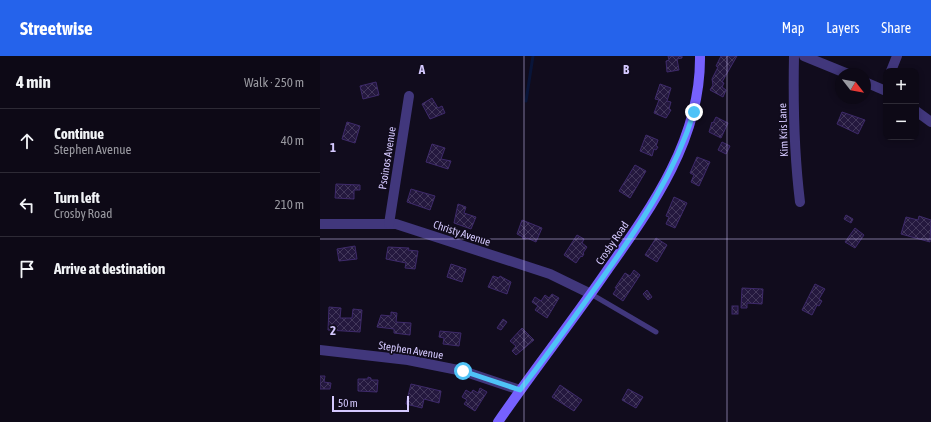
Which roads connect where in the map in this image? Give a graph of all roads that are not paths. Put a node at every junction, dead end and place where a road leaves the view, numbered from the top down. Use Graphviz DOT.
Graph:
graph roads {
  1 [pos="700,56"];
  2 [pos="794,56"];
  3 [pos="804,56"];
  4 [pos="897,56"];
  5 [pos="892,68"];
  6 [pos="835,69"];
  7 [pos="871,84"];
  8 [pos="883,88"];
  9 [pos="409,96"];
  10 [pos="800,202"];
  11 [pos="320,224"];
  12 [pos="388,224"];
  13 [pos="591,294"];
  14 [pos="656,332"];
  15 [pos="320,350"];
  16 [pos="520,390"];
  17 [pos="498,422"];
  1 -- 13 [label="street, Crosby Road"];
  2 -- 10 [label="street, Kim Kris Lane"];
  3 -- 6 [label="street"];
  4 -- 5 [label="street"];
  7 -- 8 [label="street"];
  9 -- 12 [label="street, Psoinos Avenue"];
  11 -- 12 [label="street, Christy Avenue"];
  12 -- 13 [label="street, Christy Avenue"];
  13 -- 14 [label="lane"];
  13 -- 16 [label="street, Crosby Road"];
  15 -- 16 [label="street, Stephen Avenue"];
  16 -- 17 [label="street, Crosby Road"];
}
